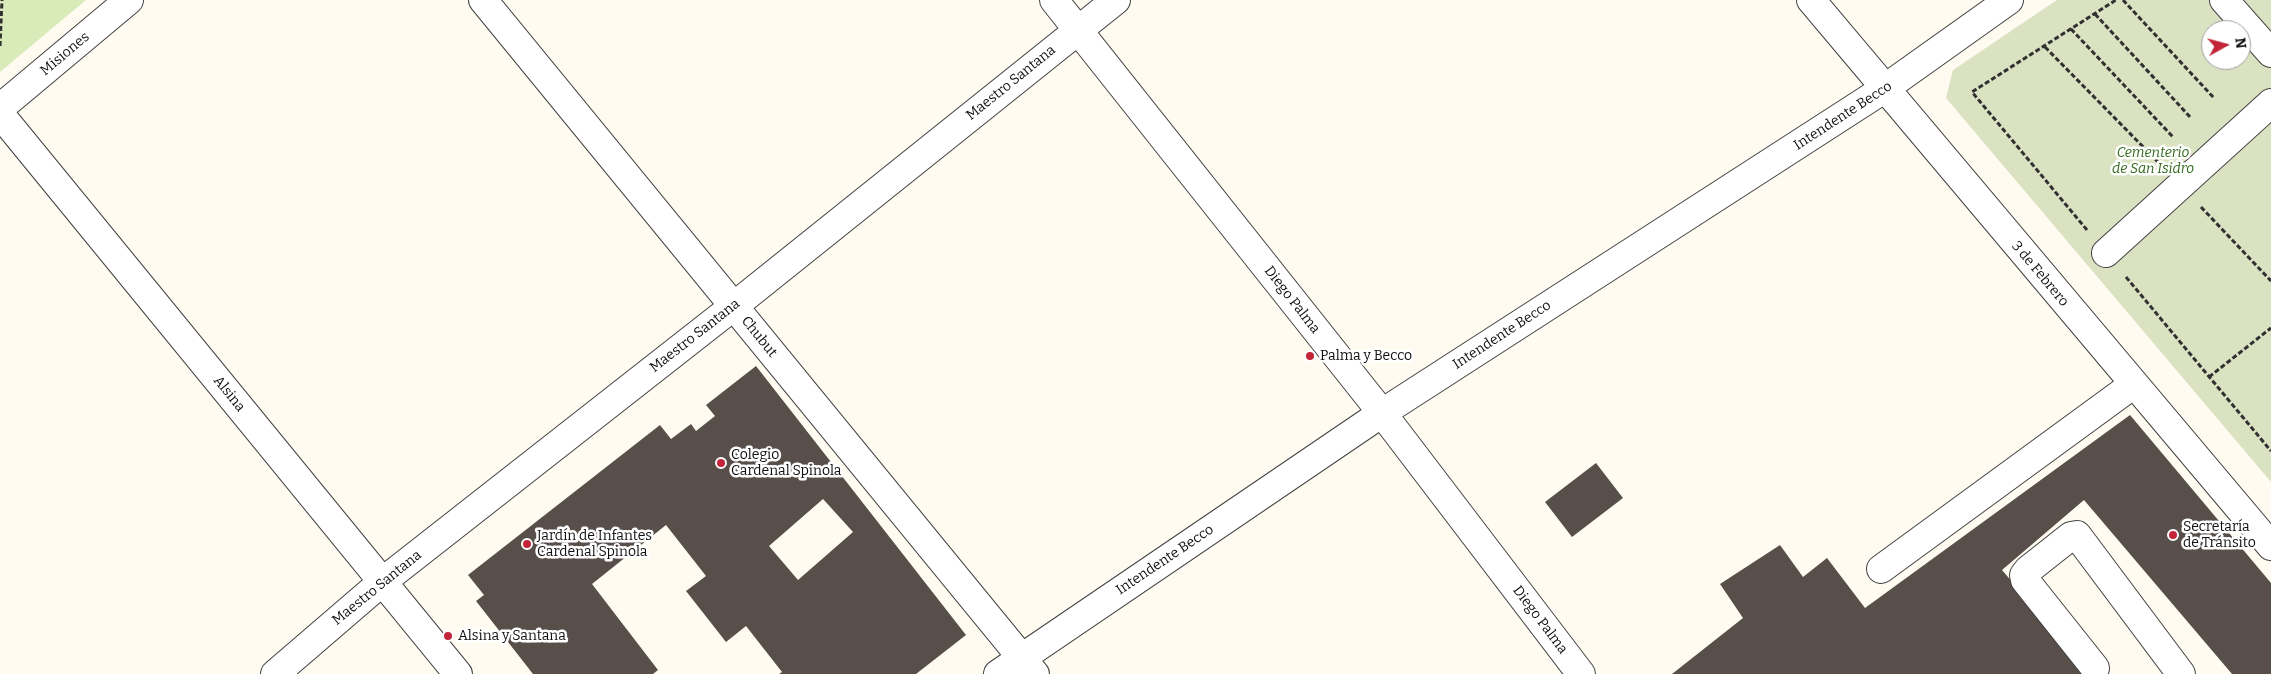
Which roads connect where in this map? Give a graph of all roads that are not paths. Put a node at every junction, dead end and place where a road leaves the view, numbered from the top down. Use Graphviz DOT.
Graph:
graph roads {
  1 [pos="130,0"];
  2 [pos="483,0"];
  3 [pos="1054,0"];
  4 [pos="1116,0"];
  5 [pos="1811,0"];
  6 [pos="2009,0"];
  7 [pos="2224,0"];
  8 [pos="1078,30"];
  9 [pos="2271,53"];
  10 [pos="1884,89"];
  11 [pos="2271,103"];
  12 [pos="0,108"];
  13 [pos="0,114"];
  14 [pos="2106,253"];
  15 [pos="734,306"];
  16 [pos="2134,384"];
  17 [pos="1382,413"];
  18 [pos="2268,538"];
  19 [pos="1881,569"];
  20 [pos="382,582"];
  21 [pos="1028,666"];
  22 [pos="2095,668"];
  23 [pos="275,674"];
  24 [pos="458,674"];
  25 [pos="998,674"];
  26 [pos="1581,674"];
  27 [pos="2181,674"];
  1 -- 12 [label="street, Misiones"];
  2 -- 15 [label="street, Chubut"];
  3 -- 8 [label="street, Diego Palma"];
  4 -- 8 [label="street, Maestro Santana"];
  5 -- 10 [label="street, 3 de Febrero"];
  6 -- 10 [label="street, Intendente Becco"];
  7 -- 9 [label="street"];
  8 -- 15 [label="street, Maestro Santana"];
  8 -- 17 [label="street, Diego Palma"];
  10 -- 16 [label="street, 3 de Febrero"];
  10 -- 17 [label="street, Intendente Becco"];
  11 -- 14 [label="street"];
  13 -- 20 [label="street, Alsina"];
  15 -- 20 [label="street, Maestro Santana"];
  15 -- 21 [label="street, Chubut"];
  16 -- 18 [label="street, 3 de Febrero"];
  16 -- 19 [label="street"];
  17 -- 21 [label="street, Intendente Becco"];
  17 -- 26 [label="street, Diego Palma"];
  20 -- 23 [label="street, Maestro Santana"];
  20 -- 24 [label="street, Alsina"];
  21 -- 25 [label="street, Intendente Becco"];
  22 -- 27 [label="street"];
}
